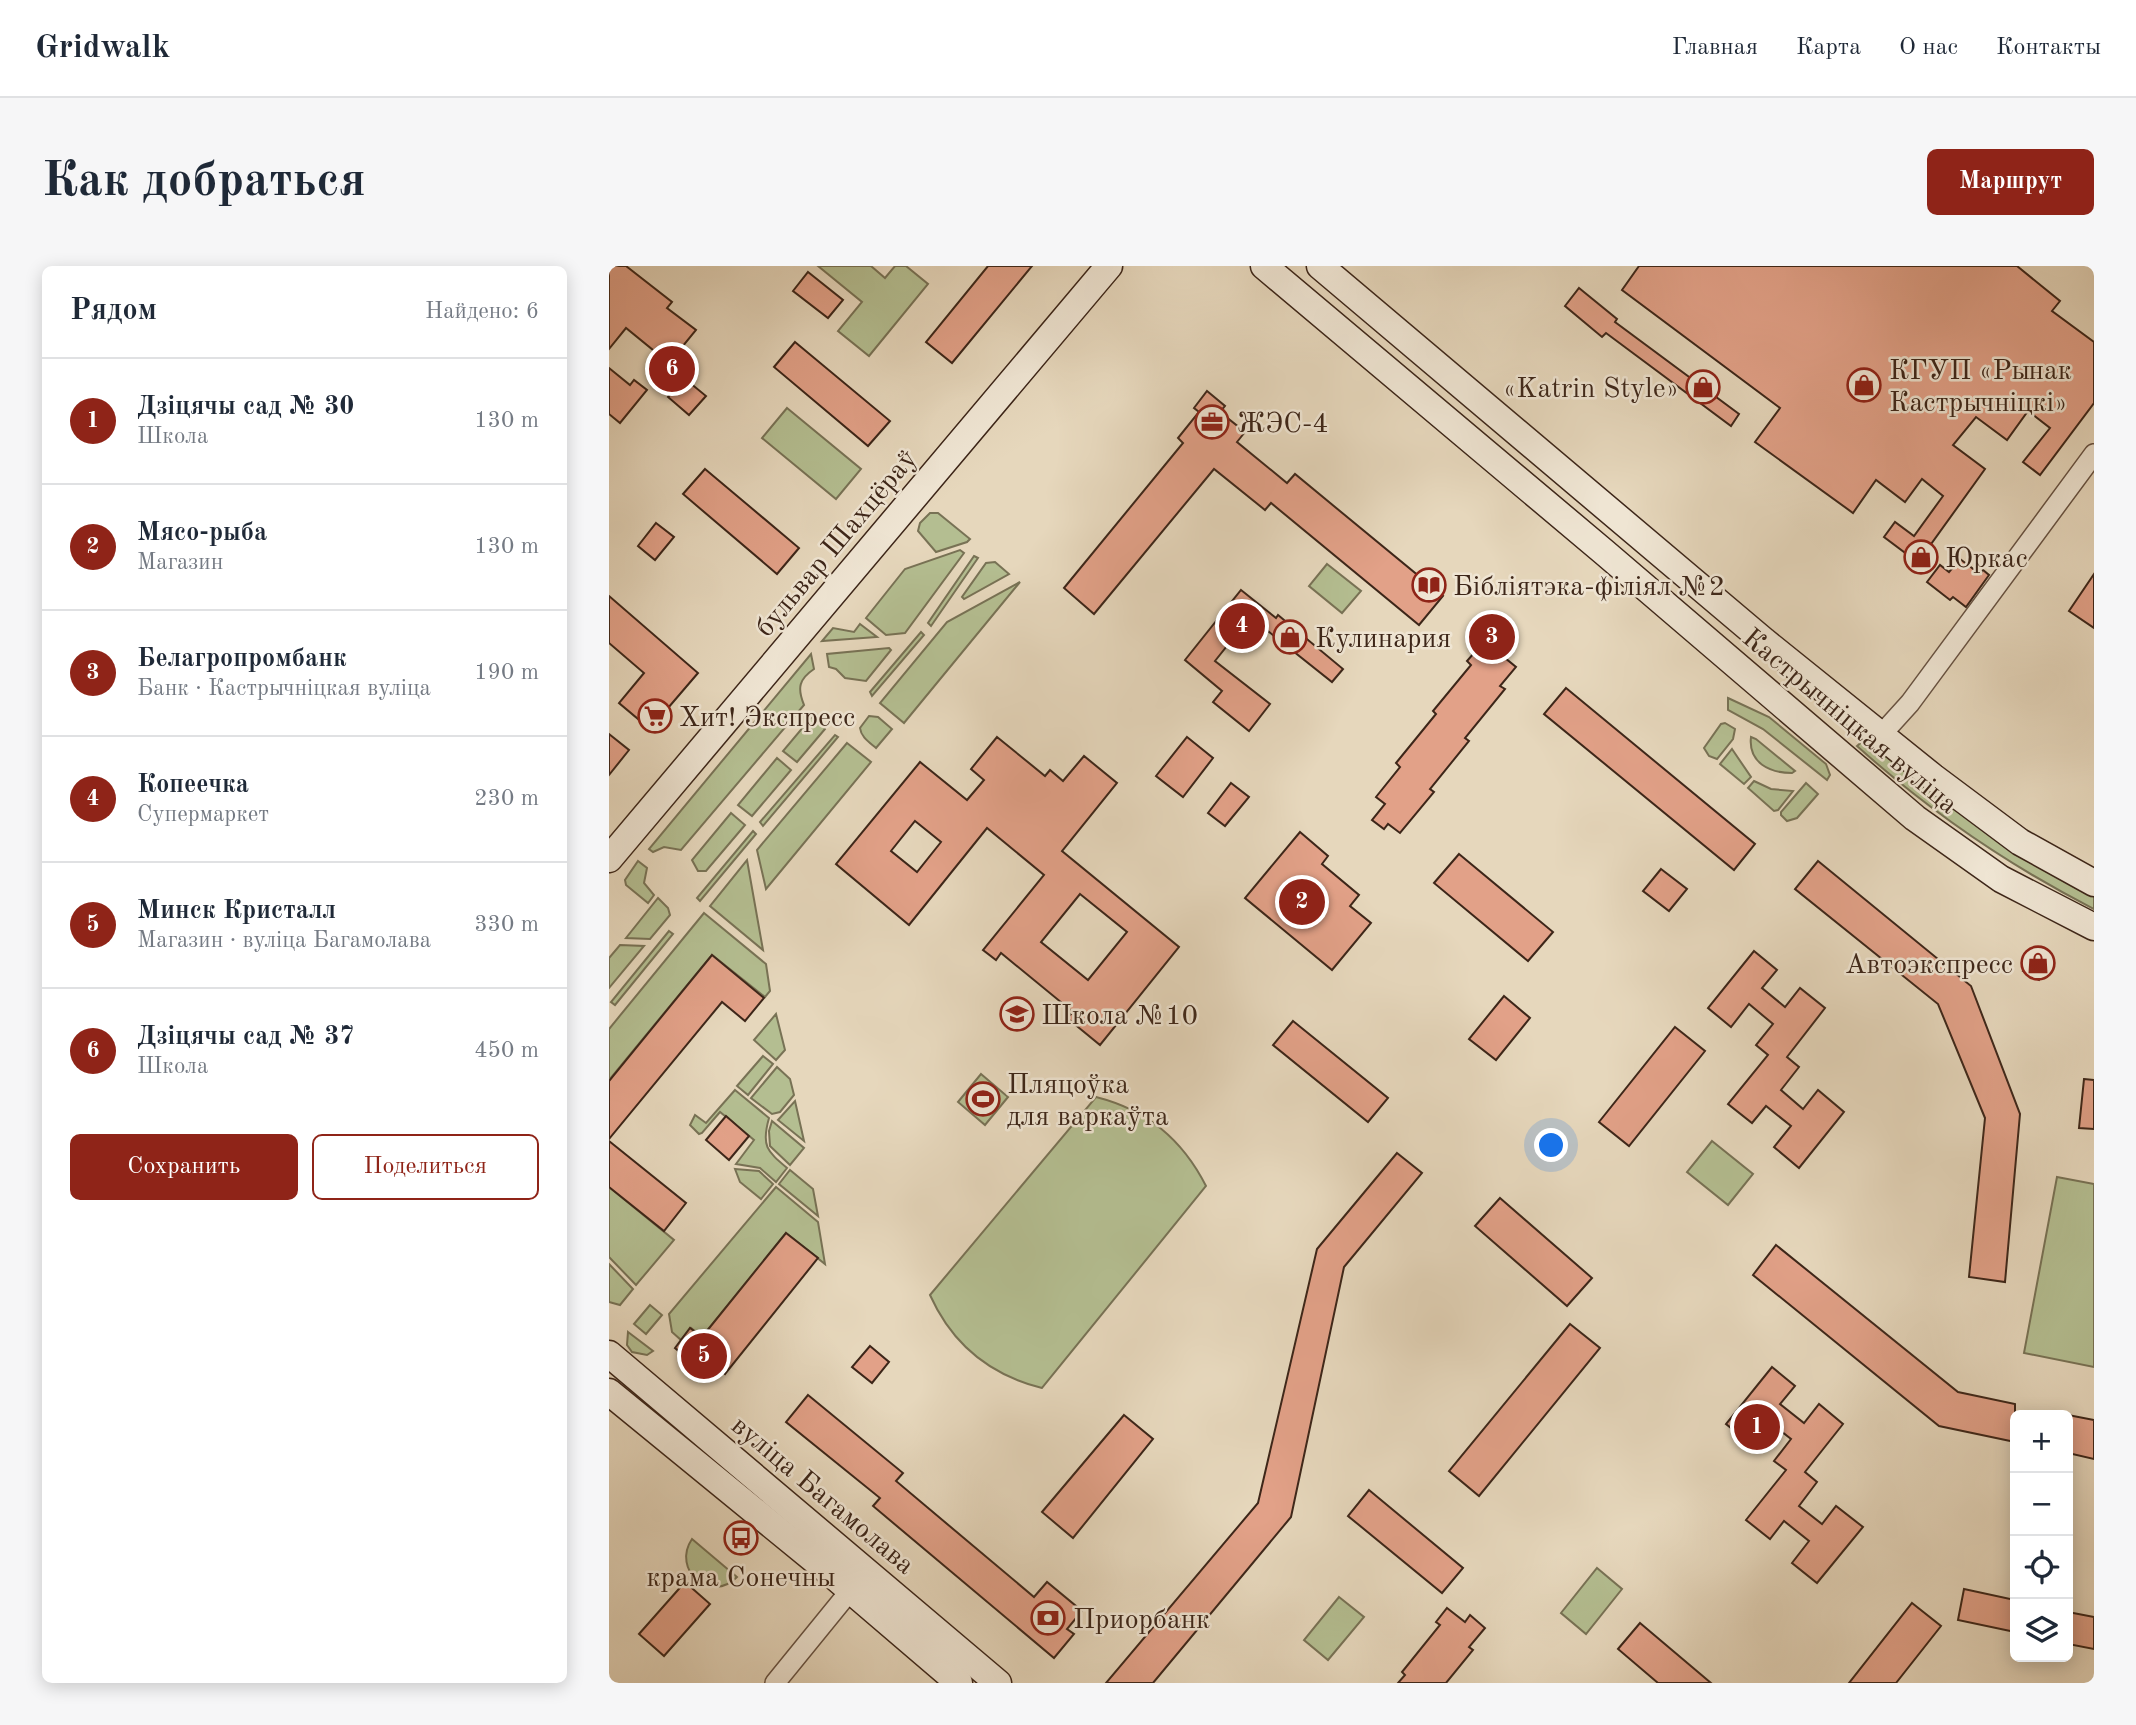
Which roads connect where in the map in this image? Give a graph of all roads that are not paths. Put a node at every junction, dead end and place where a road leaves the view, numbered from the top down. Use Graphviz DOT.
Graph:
graph roads {
  1 [pos="1109,266"];
  2 [pos="1264,266"];
  3 [pos="1320,266"];
  4 [pos="2094,454"];
  5 [pos="1881,735"];
  6 [pos="609,859"];
  7 [pos="2094,883"];
  8 [pos="2094,927"];
  9 [pos="609,1354"];
  10 [pos="609,1392"];
  11 [pos="865,1570"];
  12 [pos="851,1592"];
  13 [pos="775,1683"];
  14 [pos="959,1683"];
  15 [pos="998,1683"];
  1 -- 6 [label="main road, бульвар Шахцёраў"];
  2 -- 8 [label="main road, Кастрычніцкая вуліца"];
  3 -- 5 [label="main road, Кастрычніцкая вуліца"];
  4 -- 5 [label="street, Кастрычніцкая вуліца"];
  5 -- 7 [label="main road, Кастрычніцкая вуліца"];
  9 -- 11 [label="main road, вуліца Багамолава"];
  10 -- 12 [label="main road, вуліца Багамолава"];
  11 -- 12 [label="street"];
  11 -- 15 [label="main road, вуліца Багамолава"];
  12 -- 13 [label="street"];
  12 -- 14 [label="main road, вуліца Багамолава"];
}
